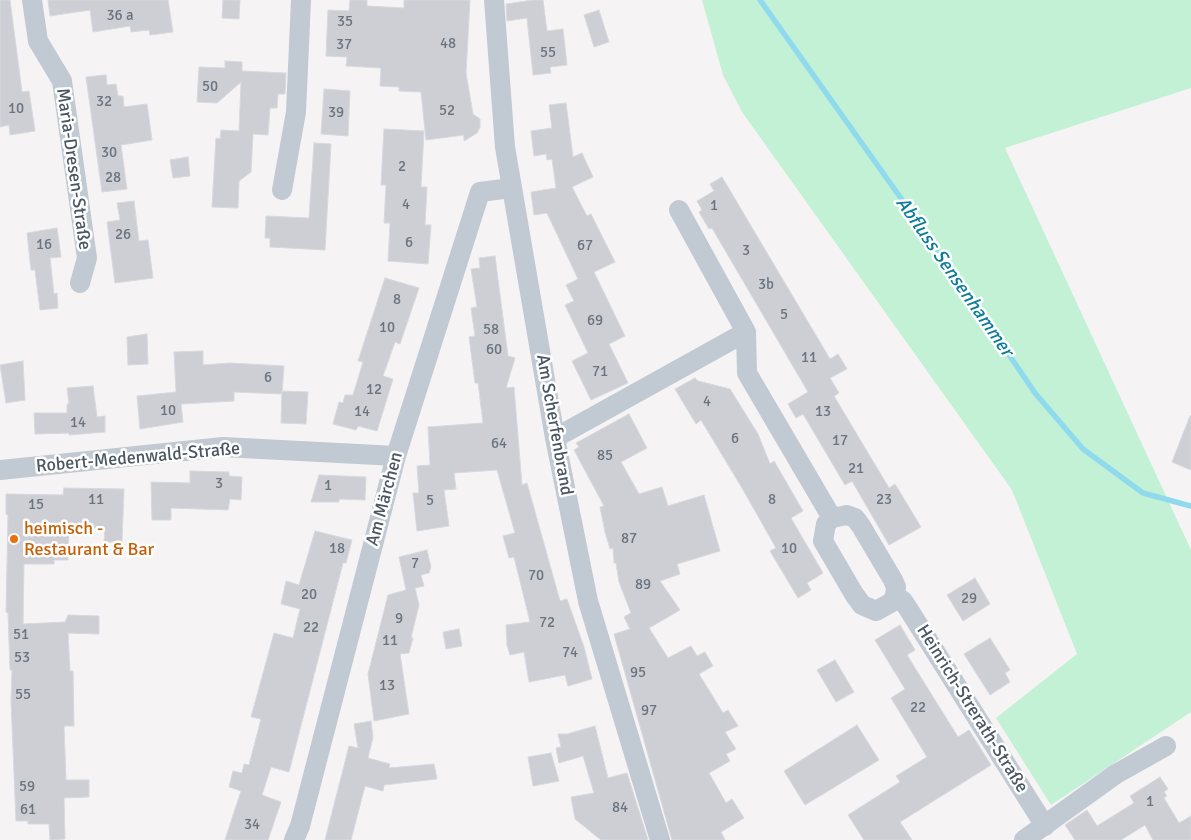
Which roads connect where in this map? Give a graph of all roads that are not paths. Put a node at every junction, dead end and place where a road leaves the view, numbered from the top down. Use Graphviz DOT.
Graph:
graph roads {
  1 [pos="32,0"];
  2 [pos="301,0"];
  3 [pos="494,0"];
  4 [pos="511,188"];
  5 [pos="282,190"];
  6 [pos="679,210"];
  7 [pos="80,283"];
  8 [pos="746,332"];
  9 [pos="555,438"];
  10 [pos="396,456"];
  11 [pos="0,470"];
  12 [pos="832,518"];
  13 [pos="895,596"];
  14 [pos="1166,746"];
  15 [pos="1045,826"];
  16 [pos="294,840"];
  17 [pos="660,840"];
  18 [pos="1025,840"];
  1 -- 7 [label="street, Maria-Dresen-Straße"];
  2 -- 5 [label="street"];
  3 -- 4 [label="street, Am Scherfenbrand"];
  4 -- 9 [label="street, Am Scherfenbrand"];
  4 -- 10 [label="street, Am Märchen"];
  6 -- 8 [label="street"];
  8 -- 9 [label="street"];
  8 -- 12 [label="street"];
  9 -- 17 [label="street, Am Scherfenbrand"];
  10 -- 11 [label="street, Robert-Medenwald-Straße"];
  10 -- 16 [label="street, Am Märchen"];
  12 -- 13 [label="street, Heinrich-Strerath-Straße"];
  12 -- 13 [label="street"];
  13 -- 15 [label="street, Heinrich-Strerath-Straße"];
  14 -- 15 [label="street"];
  15 -- 18 [label="street"];
}
